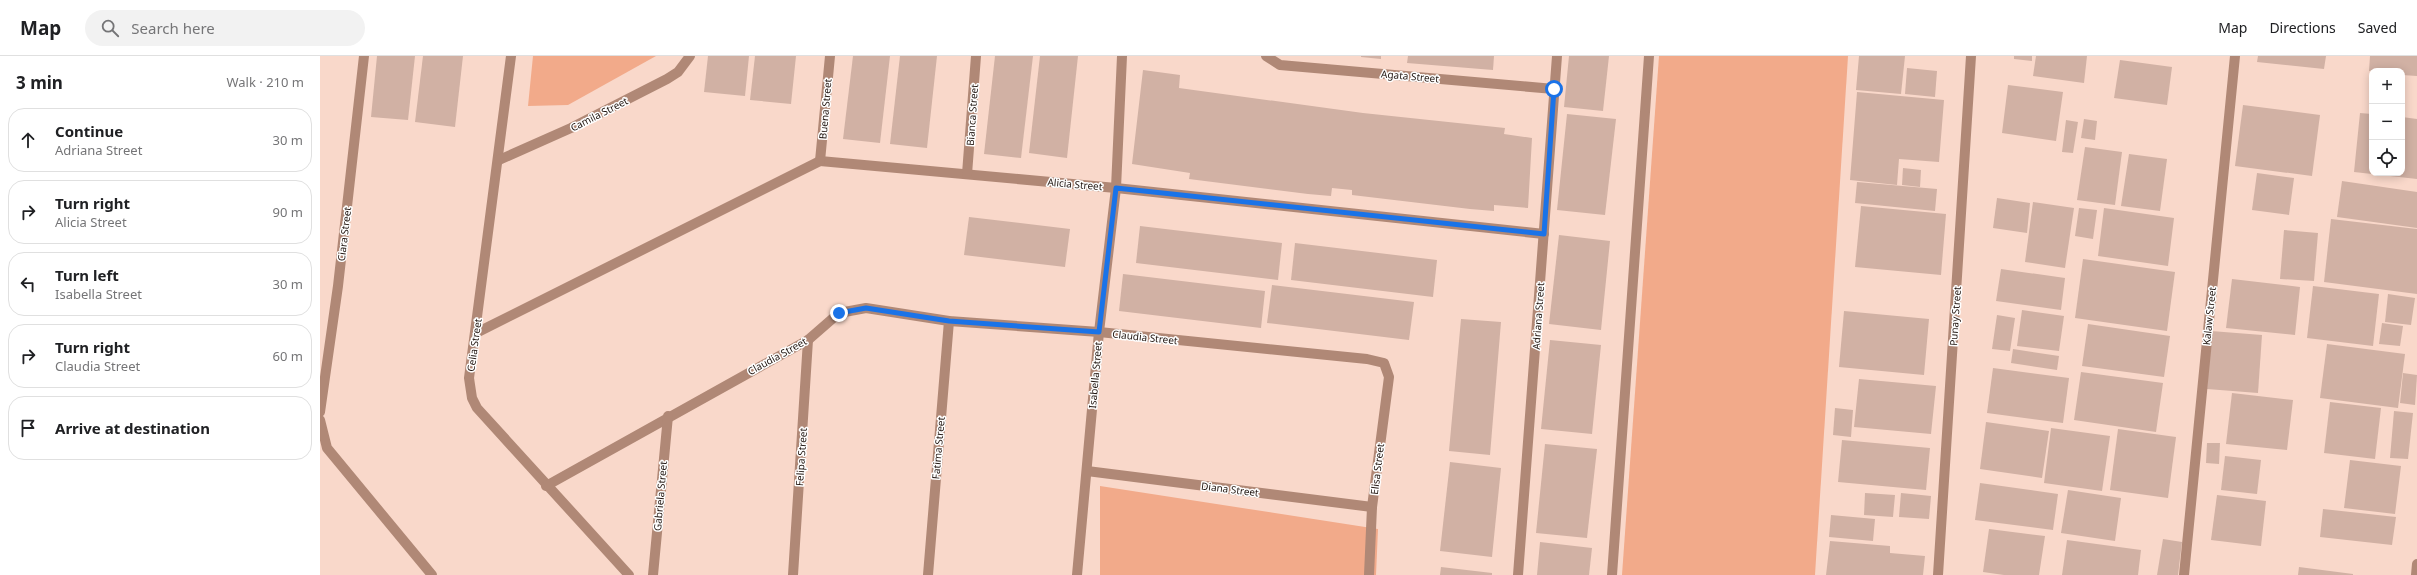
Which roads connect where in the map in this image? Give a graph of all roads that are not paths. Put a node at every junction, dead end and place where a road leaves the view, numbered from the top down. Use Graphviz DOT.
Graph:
graph roads {
  1 [pos="364,56"];
  2 [pos="511,56"];
  3 [pos="690,56"];
  4 [pos="830,56"];
  5 [pos="976,56"];
  6 [pos="1122,56"];
  7 [pos="1556,56"];
  8 [pos="1649,56"];
  9 [pos="1971,56"];
  10 [pos="2235,56"];
  11 [pos="1267,57"];
  12 [pos="1554,89"];
  13 [pos="499,160"];
  14 [pos="820,161"];
  15 [pos="967,174"];
  16 [pos="1116,188"];
  17 [pos="1544,234"];
  18 [pos="949,321"];
  19 [pos="1099,332"];
  20 [pos="476,333"];
  21 [pos="808,340"];
  22 [pos="1384,363"];
  23 [pos="320,412"];
  24 [pos="668,416"];
  25 [pos="320,420"];
  26 [pos="1087,471"];
  27 [pos="546,486"];
  28 [pos="1372,508"];
  29 [pos="2417,564"];
  30 [pos="432,575"];
  31 [pos="629,575"];
  32 [pos="653,575"];
  33 [pos="794,575"];
  34 [pos="928,575"];
  35 [pos="1077,575"];
  36 [pos="1369,575"];
  37 [pos="1518,575"];
  38 [pos="1612,575"];
  39 [pos="1938,575"];
  40 [pos="2184,575"];
  41 [pos="2416,575"];
  1 -- 23 [label="street, Ciara Street"];
  2 -- 13 [label="street, Celia Street"];
  3 -- 13 [label="street, Camila Street"];
  4 -- 14 [label="street, Buena Street"];
  5 -- 15 [label="street, Bianca Street"];
  6 -- 16 [label="street, Isabella Street"];
  7 -- 12 [label="street, Adriana Street"];
  8 -- 38 [label="street"];
  9 -- 39 [label="street, Punay Street"];
  10 -- 40 [label="street, Kalaw Street"];
  11 -- 12 [label="street, Agata Street"];
  12 -- 17 [label="street, Adriana Street"];
  13 -- 20 [label="street, Celia Street"];
  14 -- 15 [label="street, Alicia Street"];
  14 -- 20 [label="street"];
  15 -- 16 [label="street, Alicia Street"];
  16 -- 17 [label="street, Alicia Street"];
  16 -- 19 [label="street, Isabella Street"];
  17 -- 37 [label="street, Adriana Street"];
  18 -- 19 [label="street, Claudia Street"];
  18 -- 21 [label="street, Claudia Street"];
  18 -- 34 [label="street, Fatima Street"];
  19 -- 22 [label="street, Claudia Street"];
  19 -- 26 [label="street, Isabella Street"];
  20 -- 27 [label="street, Celia Street"];
  21 -- 24 [label="street, Claudia Street"];
  21 -- 33 [label="street, Felipa Street"];
  22 -- 28 [label="street, Elisa Street"];
  24 -- 27 [label="street, Claudia Street"];
  24 -- 32 [label="street, Gabriela Street"];
  25 -- 30 [label="street"];
  26 -- 28 [label="street, Diana Street"];
  26 -- 35 [label="street, Isabella Street"];
  27 -- 31 [label="street, Celia Street"];
  28 -- 36 [label="street, Elisa Street"];
  29 -- 41 [label="street"];
}
